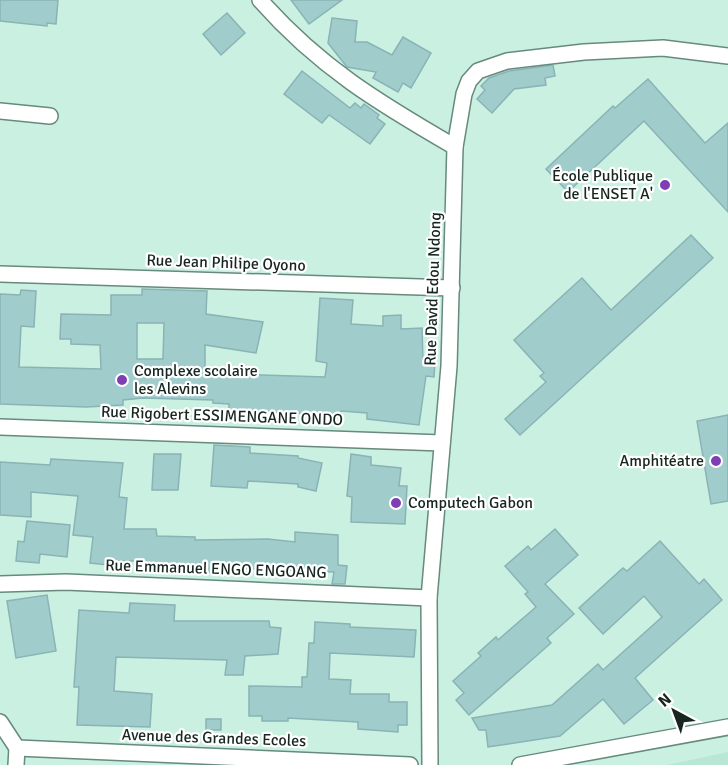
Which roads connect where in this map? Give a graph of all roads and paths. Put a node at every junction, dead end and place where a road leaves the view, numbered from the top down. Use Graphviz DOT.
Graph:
graph roads {
  1 [pos="260,0"];
  2 [pos="728,56"];
  3 [pos="0,111"];
  4 [pos="50,116"];
  5 [pos="455,147"];
  6 [pos="0,274"];
  7 [pos="452,288"];
  8 [pos="0,427"];
  9 [pos="442,443"];
  10 [pos="0,584"];
  11 [pos="429,598"];
  12 [pos="0,722"];
  13 [pos="728,727"];
  14 [pos="17,748"];
  15 [pos="334,763"];
  16 [pos="16,765"];
  17 [pos="410,765"];
  18 [pos="430,765"];
  19 [pos="520,765"];
  1 -- 5 [label="street"];
  2 -- 5 [label="street, Rue David Edou Ndong"];
  3 -- 4 [label="street"];
  5 -- 7 [label="street, Rue David Edou Ndong"];
  6 -- 7 [label="street, Rue Jean Philipe Oyono"];
  7 -- 9 [label="street, Rue David Edou Ndong"];
  8 -- 9 [label="street, Rue Rigobert ESSIMENGANE ONDO"];
  9 -- 11 [label="street, Rue David Edou Ndong"];
  10 -- 11 [label="street, Rue Emmanuel ENGO ENGOANG"];
  11 -- 18 [label="street, Rue David Edou Ndong"];
  12 -- 14 [label="street"];
  13 -- 19 [label="street"];
  14 -- 15 [label="street, Avenue des Grandes Ecoles"];
  14 -- 16 [label="street"];
  15 -- 17 [label="street, Avenue des Grandes Ecoles"];
}
